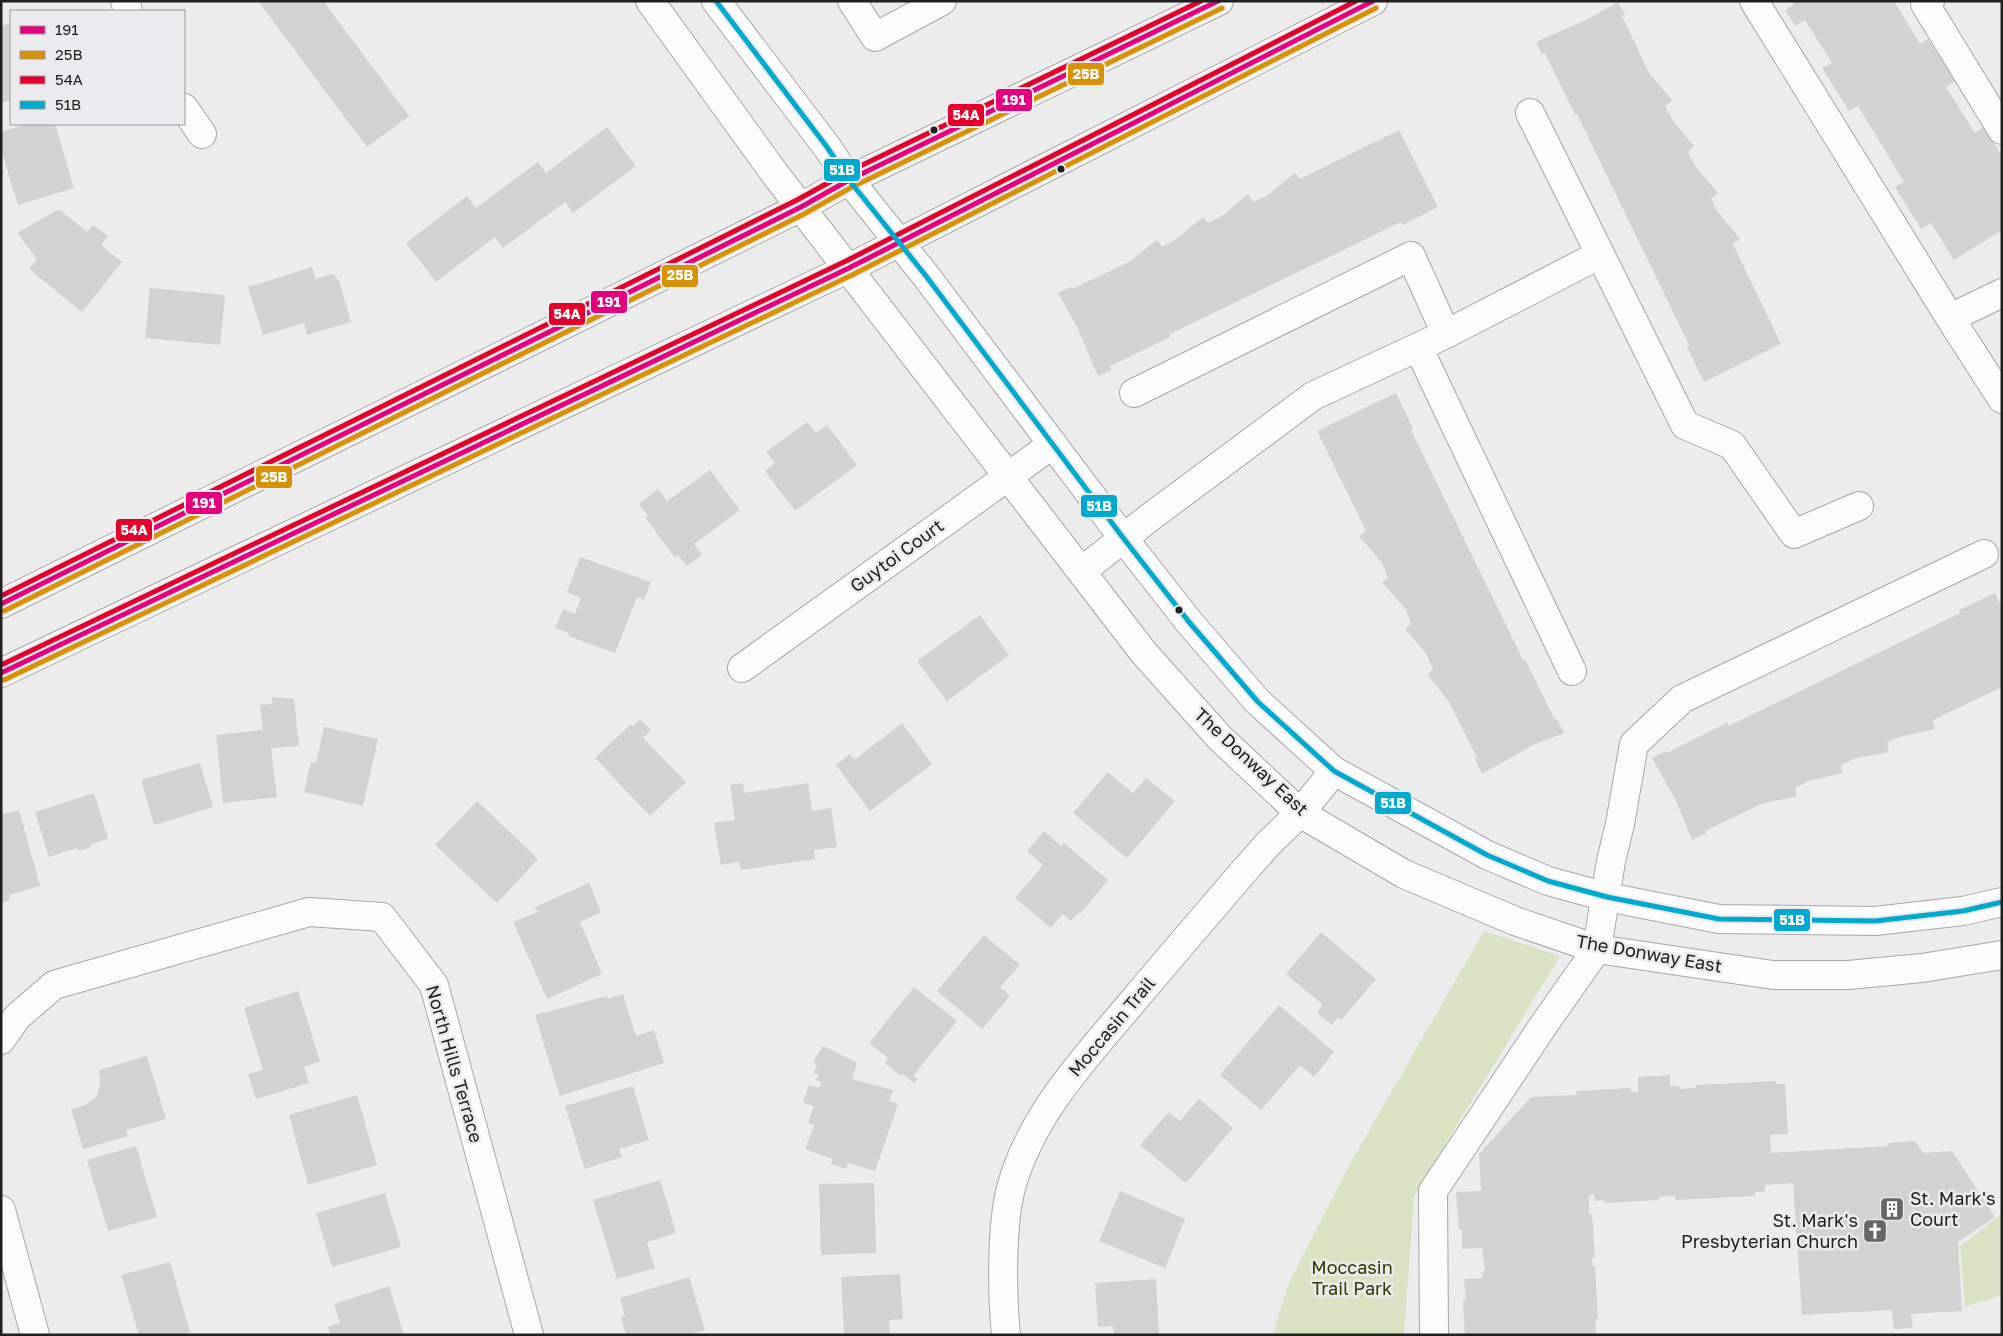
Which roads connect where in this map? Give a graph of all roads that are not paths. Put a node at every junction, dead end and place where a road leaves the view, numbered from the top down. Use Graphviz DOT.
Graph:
graph roads {
  1 [pos="650,1"];
  2 [pos="716,1"];
  3 [pos="852,1"];
  4 [pos="942,1"];
  5 [pos="1218,1"];
  6 [pos="1373,1"];
  7 [pos="1754,1"];
  8 [pos="1930,1"];
  9 [pos="185,109"];
  10 [pos="1530,113"];
  11 [pos="2002,130"];
  12 [pos="202,134"];
  13 [pos="849,180"];
  14 [pos="801,207"];
  15 [pos="899,243"];
  16 [pos="1600,255"];
  17 [pos="849,268"];
  18 [pos="2002,293"];
  19 [pos="1950,318"];
  20 [pos="1446,334"];
  21 [pos="1418,347"];
  22 [pos="1134,393"];
  23 [pos="2002,399"];
  24 [pos="1053,444"];
  25 [pos="1009,476"];
  26 [pos="1859,506"];
  27 [pos="1124,539"];
  28 [pos="1984,554"];
  29 [pos="1082,571"];
  30 [pos="1,604"];
  31 [pos="742,668"];
  32 [pos="1572,670"];
  33 [pos="1,673"];
  34 [pos="1334,771"];
  35 [pos="1300,813"];
  36 [pos="1607,897"];
  37 [pos="2002,902"];
  38 [pos="1597,949"];
  39 [pos="2002,955"];
  40 [pos="1,1040"];
  41 [pos="1,1210"];
  42 [pos="35,1335"];
  43 [pos="529,1335"];
  44 [pos="1006,1335"];
  45 [pos="1434,1335"];
  1 -- 14 [label="street, The Donway East"];
  2 -- 13 [label="street"];
  3 -- 4 [label="street"];
  5 -- 13 [label="street"];
  6 -- 15 [label="street"];
  7 -- 19 [label="street"];
  8 -- 11 [label="street"];
  9 -- 12 [label="street"];
  10 -- 16 [label="street"];
  13 -- 14 [label="street"];
  13 -- 15 [label="street"];
  14 -- 17 [label="street, The Donway East"];
  14 -- 30 [label="street"];
  15 -- 17 [label="street"];
  15 -- 24 [label="street"];
  16 -- 20 [label="street"];
  16 -- 26 [label="street"];
  17 -- 25 [label="street, The Donway East"];
  17 -- 33 [label="street"];
  18 -- 19 [label="street"];
  19 -- 23 [label="street"];
  20 -- 21 [label="street"];
  20 -- 22 [label="street"];
  21 -- 27 [label="street"];
  21 -- 32 [label="street"];
  24 -- 25 [label="street, Guytoi Court"];
  24 -- 27 [label="street"];
  25 -- 29 [label="street, The Donway East"];
  25 -- 31 [label="street, Guytoi Court"];
  27 -- 29 [label="street"];
  27 -- 34 [label="street"];
  28 -- 36 [label="street"];
  29 -- 35 [label="street, The Donway East"];
  34 -- 35 [label="street, Moccasin Trail"];
  34 -- 36 [label="street"];
  35 -- 38 [label="street, The Donway East"];
  35 -- 44 [label="street, Moccasin Trail"];
  36 -- 37 [label="street"];
  36 -- 38 [label="street"];
  38 -- 39 [label="street, The Donway East"];
  38 -- 45 [label="street"];
  40 -- 43 [label="street, North Hills Terrace"];
  41 -- 42 [label="street"];
}
